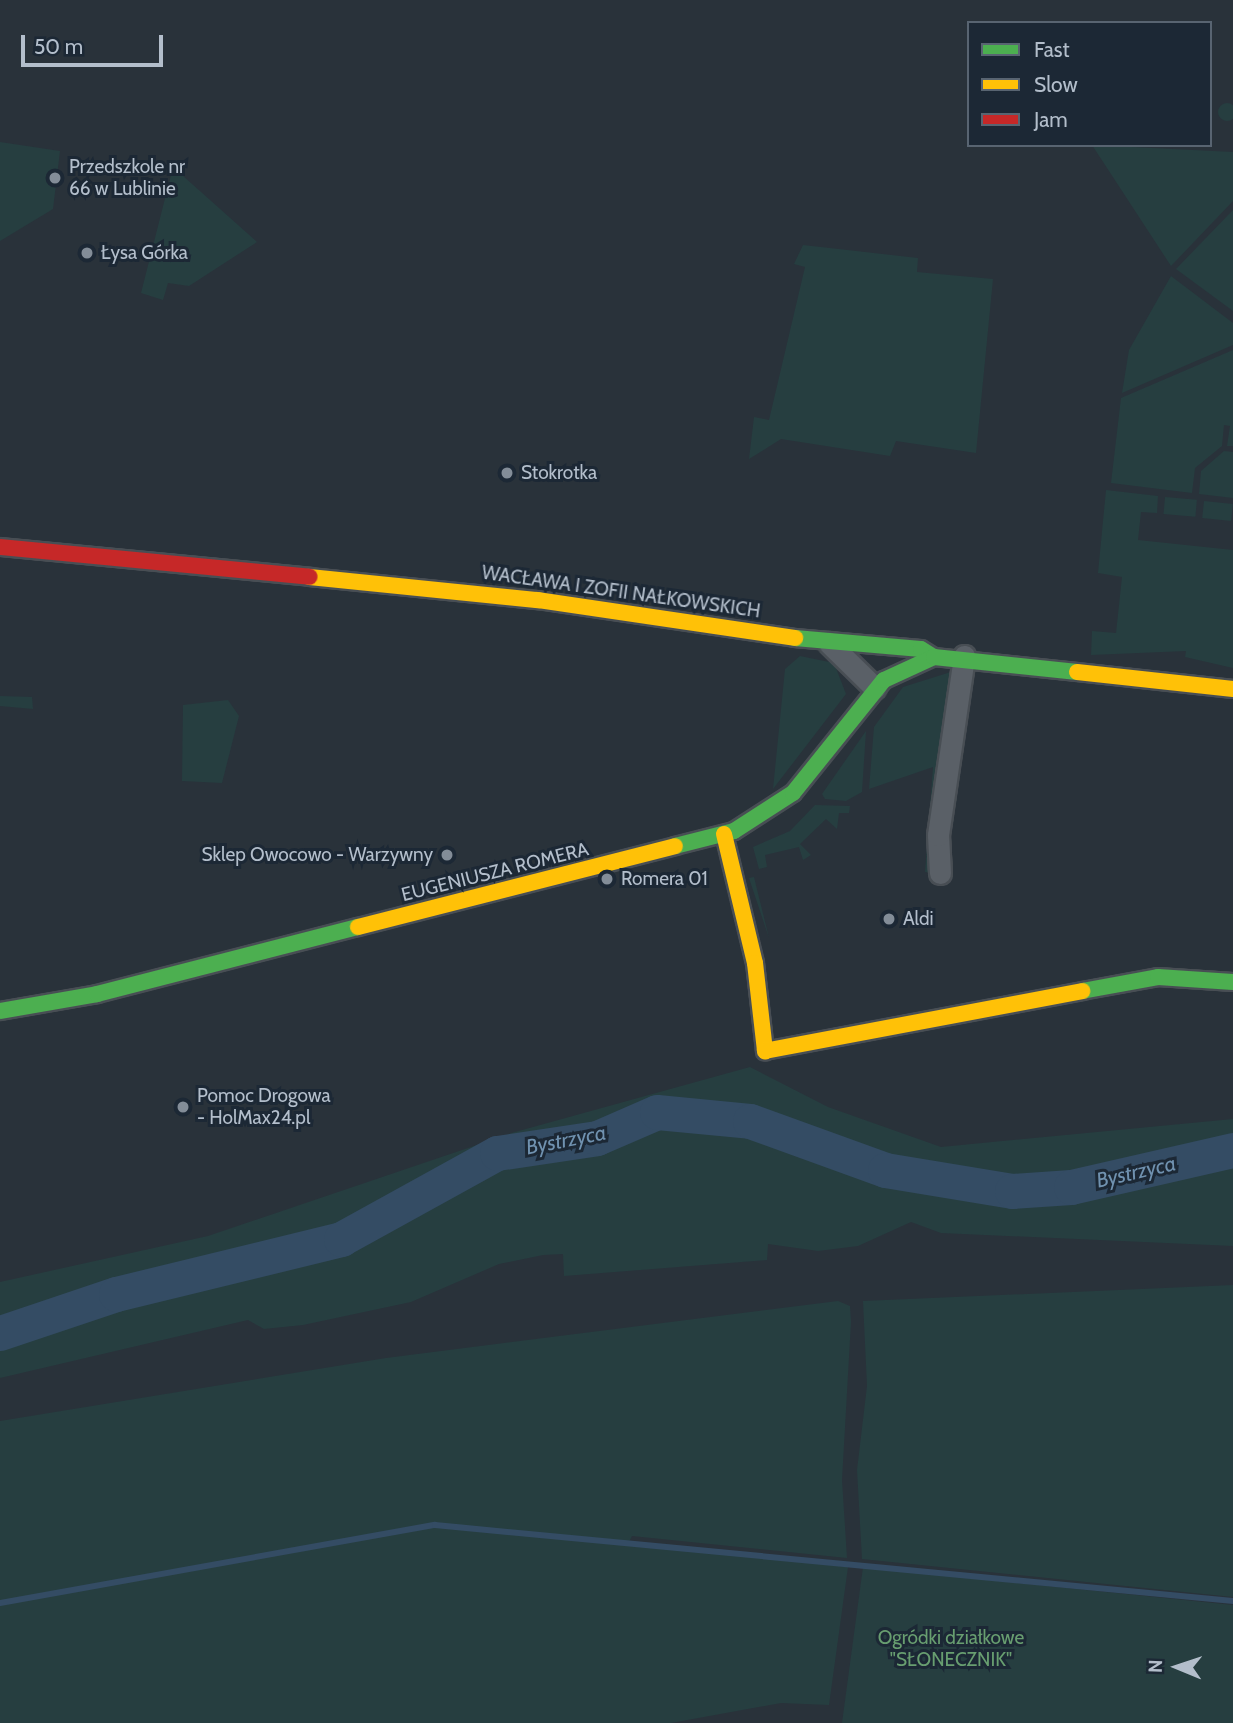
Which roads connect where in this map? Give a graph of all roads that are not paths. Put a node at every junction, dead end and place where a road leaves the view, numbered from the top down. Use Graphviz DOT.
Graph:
graph roads {
  1 [pos="0,547"];
  2 [pos="829,643"];
  3 [pos="964,656"];
  4 [pos="934,657"];
  5 [pos="875,688"];
  6 [pos="1233,689"];
  7 [pos="724,834"];
  8 [pos="940,873"];
  9 [pos="1233,982"];
  10 [pos="0,1011"];
  1 -- 2 [label="street, WACŁAWA I ZOFII NAŁKOWSKICH"];
  2 -- 4 [label="street, WACŁAWA I ZOFII NAŁKOWSKICH"];
  2 -- 5 [label="street"];
  3 -- 4 [label="street, WACŁAWA I ZOFII NAŁKOWSKICH"];
  3 -- 6 [label="street, WACŁAWA I ZOFII NAŁKOWSKICH"];
  3 -- 8 [label="street"];
  4 -- 5 [label="street, EUGENIUSZA ROMERA"];
  5 -- 7 [label="street, EUGENIUSZA ROMERA"];
  7 -- 9 [label="street"];
  7 -- 10 [label="street, EUGENIUSZA ROMERA"];
}
